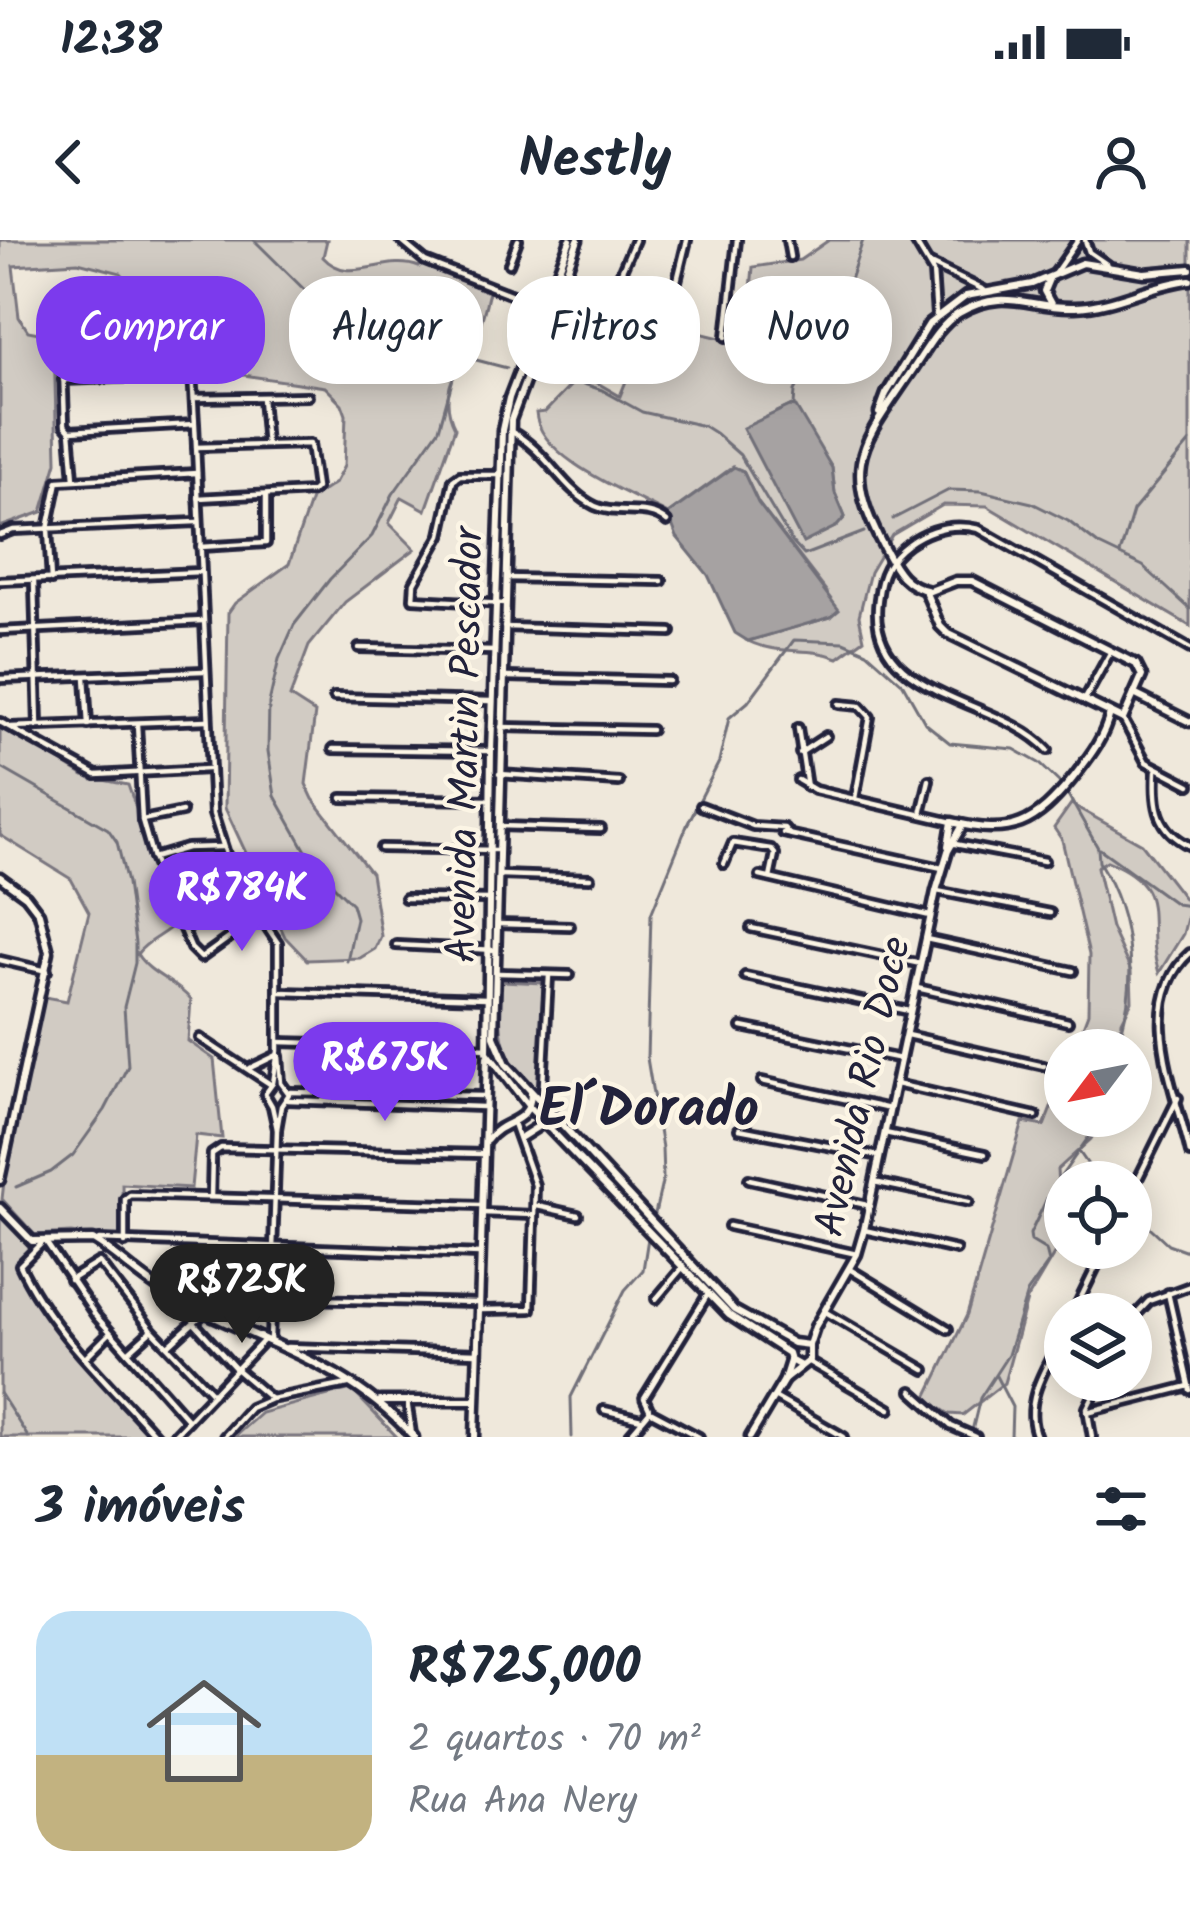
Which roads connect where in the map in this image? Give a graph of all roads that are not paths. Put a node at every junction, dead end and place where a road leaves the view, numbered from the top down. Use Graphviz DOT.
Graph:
graph roads {
  1 [pos="400,240"];
  2 [pos="518,240"];
  3 [pos="574,240"];
  4 [pos="634,240"];
  5 [pos="687,240"];
  6 [pos="737,240"];
  7 [pos="787,240"];
  8 [pos="914,240"];
  9 [pos="1081,240"];
  10 [pos="790,257"];
  11 [pos="926,261"];
  12 [pos="509,264"];
  13 [pos="1113,268"];
  14 [pos="1190,269"];
  15 [pos="1125,270"];
  16 [pos="1053,275"];
  17 [pos="557,276"];
  18 [pos="619,276"];
  19 [pos="678,276"];
  20 [pos="733,276"];
  21 [pos="1190,280"];
  22 [pos="984,290"];
  23 [pos="507,293"];
  24 [pos="1130,294"];
  25 [pos="1052,305"];
  26 [pos="936,316"];
  27 [pos="63,384"];
  28 [pos="193,384"];
  29 [pos="515,384"];
  30 [pos="308,396"];
  31 [pos="194,398"];
  32 [pos="262,398"];
  33 [pos="195,424"];
  34 [pos="875,424"];
  35 [pos="68,428"];
  36 [pos="510,431"];
  37 [pos="266,445"];
  38 [pos="196,447"];
  39 [pos="197,473"];
  40 [pos="499,475"];
  41 [pos="74,479"];
  42 [pos="266,495"];
  43 [pos="198,498"];
  44 [pos="199,522"];
  45 [pos="667,522"];
  46 [pos="48,529"];
  47 [pos="0,535"];
  48 [pos="200,547"];
  49 [pos="889,559"];
  50 [pos="201,572"];
  51 [pos="506,578"];
  52 [pos="34,580"];
  53 [pos="51,580"];
  54 [pos="0,581"];
  55 [pos="662,581"];
  56 [pos="941,589"];
  57 [pos="924,590"];
  58 [pos="500,604"];
  59 [pos="934,605"];
  60 [pos="203,621"];
  61 [pos="504,627"];
  62 [pos="35,630"];
  63 [pos="0,631"];
  64 [pos="671,632"];
  65 [pos="358,648"];
  66 [pos="1190,649"];
  67 [pos="495,651"];
  68 [pos="1111,651"];
  69 [pos="206,671"];
  70 [pos="85,677"];
  71 [pos="502,677"];
  72 [pos="36,678"];
  73 [pos="0,679"];
  74 [pos="669,681"];
  75 [pos="1134,694"];
  76 [pos="334,697"];
  77 [pos="493,700"];
  78 [pos="1084,701"];
  79 [pos="839,704"];
  80 [pos="1128,707"];
  81 [pos="1110,713"];
  82 [pos="207,719"];
  83 [pos="1123,719"];
  84 [pos="1190,722"];
  85 [pos="3,724"];
  86 [pos="136,724"];
  87 [pos="88,725"];
  88 [pos="38,726"];
  89 [pos="496,728"];
  90 [pos="798,728"];
  91 [pos="651,730"];
  92 [pos="1106,730"];
  93 [pos="826,736"];
  94 [pos="333,748"];
  95 [pos="496,750"];
  96 [pos="1048,750"];
  97 [pos="800,754"];
  98 [pos="208,769"];
  99 [pos="1156,770"];
  100 [pos="500,771"];
  101 [pos="138,776"];
  102 [pos="798,780"];
  103 [pos="929,780"];
  104 [pos="619,782"];
  105 [pos="1190,785"];
  106 [pos="807,787"];
  107 [pos="343,798"];
  108 [pos="855,798"];
  109 [pos="490,800"];
  110 [pos="701,806"];
  111 [pos="182,812"];
  112 [pos="920,814"];
  113 [pos="142,820"];
  114 [pos="952,822"];
  115 [pos="963,825"];
  116 [pos="498,826"];
  117 [pos="601,830"];
  118 [pos="950,846"];
  119 [pos="1190,846"];
  120 [pos="222,848"];
  121 [pos="381,848"];
  122 [pos="494,849"];
  123 [pos="153,858"];
  124 [pos="1044,861"];
  125 [pos="724,864"];
  126 [pos="942,868"];
  127 [pos="497,875"];
  128 [pos="760,876"];
  129 [pos="0,877"];
  130 [pos="202,878"];
  131 [pos="590,878"];
  132 [pos="770,878"];
  133 [pos="936,891"];
  134 [pos="168,896"];
  135 [pos="405,898"];
  136 [pos="489,899"];
  137 [pos="216,907"];
  138 [pos="1049,913"];
  139 [pos="260,916"];
  140 [pos="930,916"];
  141 [pos="496,924"];
  142 [pos="570,926"];
  143 [pos="182,927"];
  144 [pos="751,928"];
  145 [pos="926,939"];
  146 [pos="396,945"];
  147 [pos="492,950"];
  148 [pos="1190,953"];
  149 [pos="0,962"];
  150 [pos="921,964"];
  151 [pos="47,970"];
  152 [pos="1073,971"];
  153 [pos="495,973"];
  154 [pos="549,974"];
  155 [pos="570,975"];
  156 [pos="745,976"];
  157 [pos="917,988"];
  158 [pos="280,992"];
  159 [pos="487,998"];
  160 [pos="912,1012"];
  161 [pos="1068,1022"];
  162 [pos="742,1028"];
  163 [pos="907,1035"];
  164 [pos="200,1038"];
  165 [pos="279,1042"];
  166 [pos="413,1044"];
  167 [pos="385,1045"];
  168 [pos="487,1050"];
  169 [pos="278,1053"];
  170 [pos="902,1060"];
  171 [pos="1044,1066"];
  172 [pos="249,1069"];
  173 [pos="504,1079"];
  174 [pos="520,1079"];
  175 [pos="762,1081"];
  176 [pos="274,1083"];
  177 [pos="896,1084"];
  178 [pos="289,1091"];
  179 [pos="531,1091"];
  180 [pos="484,1095"];
  181 [pos="1178,1098"];
  182 [pos="288,1100"];
  183 [pos="542,1104"];
  184 [pos="277,1106"];
  185 [pos="530,1108"];
  186 [pos="890,1108"];
  187 [pos="484,1109"];
  188 [pos="1036,1116"];
  189 [pos="512,1123"];
  190 [pos="1187,1124"];
  191 [pos="546,1125"];
  192 [pos="740,1129"];
  193 [pos="885,1133"];
  194 [pos="520,1138"];
  195 [pos="486,1143"];
  196 [pos="277,1149"];
  197 [pos="1190,1153"];
  198 [pos="484,1154"];
  199 [pos="985,1154"];
  200 [pos="880,1156"];
  201 [pos="1147,1161"];
  202 [pos="2,1166"];
  203 [pos="749,1179"];
  204 [pos="0,1180"];
  205 [pos="874,1181"];
  206 [pos="211,1198"];
  207 [pos="275,1199"];
  208 [pos="969,1202"];
  209 [pos="870,1205"];
  210 [pos="535,1206"];
  211 [pos="0,1208"];
  212 [pos="482,1209"];
  213 [pos="534,1215"];
  214 [pos="578,1215"];
  215 [pos="729,1226"];
  216 [pos="864,1230"];
  217 [pos="93,1240"];
  218 [pos="44,1243"];
  219 [pos="125,1243"];
  220 [pos="273,1249"];
  221 [pos="956,1250"];
  222 [pos="480,1254"];
  223 [pos="856,1255"];
  224 [pos="683,1267"];
  225 [pos="848,1269"];
  226 [pos="70,1280"];
  227 [pos="1190,1286"];
  228 [pos="1168,1293"];
  229 [pos="708,1294"];
  230 [pos="172,1296"];
  231 [pos="271,1297"];
  232 [pos="656,1299"];
  233 [pos="1152,1300"];
  234 [pos="479,1306"];
  235 [pos="824,1311"];
  236 [pos="205,1312"];
  237 [pos="195,1324"];
  238 [pos="948,1329"];
  239 [pos="152,1330"];
  240 [pos="110,1333"];
  241 [pos="267,1340"];
  242 [pos="793,1343"];
  243 [pos="167,1346"];
  244 [pos="281,1347"];
  245 [pos="128,1352"];
  246 [pos="477,1353"];
  247 [pos="806,1353"];
  248 [pos="789,1356"];
  249 [pos="86,1357"];
  250 [pos="236,1370"];
  251 [pos="926,1370"];
  252 [pos="1044,1375"];
  253 [pos="784,1380"];
  254 [pos="355,1383"];
  255 [pos="1190,1388"];
  256 [pos="911,1391"];
  257 [pos="213,1394"];
  258 [pos="774,1397"];
  259 [pos="275,1399"];
  260 [pos="380,1401"];
  261 [pos="407,1401"];
  262 [pos="1092,1401"];
  263 [pos="474,1402"];
  264 [pos="890,1409"];
  265 [pos="604,1410"];
  266 [pos="650,1411"];
  267 [pos="1087,1412"];
  268 [pos="641,1419"];
  269 [pos="188,1420"];
  270 [pos="413,1436"];
  271 [pos="157,1437"];
  272 [pos="172,1437"];
  273 [pos="224,1437"];
  274 [pos="475,1437"];
  275 [pos="628,1437"];
  276 [pos="699,1437"];
  277 [pos="751,1437"];
  278 [pos="844,1437"];
  279 [pos="976,1437"];
  280 [pos="1037,1437"];
  281 [pos="1092,1437"];
  1 -- 23 [label="street"];
  2 -- 12 [label="street"];
  3 -- 17 [label="street, Avenida Martin Pescador"];
  3 -- 36 [label="street, Avenida Martin Pescador"];
  4 -- 18 [label="street"];
  5 -- 19 [label="street"];
  6 -- 20 [label="street"];
  7 -- 10 [label="street"];
  8 -- 11 [label="street"];
  9 -- 13 [label="street"];
  9 -- 16 [label="street"];
  11 -- 22 [label="street"];
  11 -- 26 [label="street"];
  13 -- 15 [label="street"];
  13 -- 16 [label="street"];
  14 -- 15 [label="street"];
  15 -- 24 [label="street"];
  16 -- 22 [label="street"];
  16 -- 25 [label="street"];
  21 -- 24 [label="street"];
  22 -- 26 [label="street"];
  24 -- 25 [label="street"];
  25 -- 34 [label="street"];
  26 -- 34 [label="street"];
  27 -- 35 [label="street"];
  28 -- 31 [label="street"];
  29 -- 40 [label="street, Avenida Martin Pescador"];
  30 -- 32 [label="street"];
  31 -- 32 [label="street"];
  31 -- 33 [label="street"];
  32 -- 37 [label="street"];
  33 -- 35 [label="street"];
  33 -- 38 [label="street"];
  34 -- 49 [label="street"];
  35 -- 41 [label="street"];
  36 -- 45 [label="street"];
  36 -- 51 [label="street, Avenida Martin Pescador"];
  37 -- 38 [label="street"];
  37 -- 42 [label="street"];
  38 -- 39 [label="street"];
  39 -- 41 [label="street"];
  39 -- 43 [label="street"];
  40 -- 58 [label="street, Avenida Martin Pescador"];
  40 -- 58 [label="street"];
  41 -- 46 [label="street"];
  42 -- 43 [label="street"];
  42 -- 48 [label="street"];
  43 -- 44 [label="street"];
  44 -- 46 [label="street"];
  44 -- 48 [label="street"];
  46 -- 47 [label="street"];
  46 -- 53 [label="street"];
  48 -- 50 [label="street"];
  49 -- 57 [label="street"];
  49 -- 66 [label="street"];
  49 -- 96 [label="street"];
  50 -- 53 [label="street"];
  50 -- 60 [label="street"];
  51 -- 55 [label="street"];
  51 -- 58 [label="street, Avenida Martin Pescador"];
  52 -- 53 [label="street"];
  52 -- 54 [label="street"];
  52 -- 62 [label="street"];
  56 -- 57 [label="street"];
  56 -- 59 [label="street"];
  56 -- 68 [label="street"];
  57 -- 59 [label="street"];
  58 -- 61 [label="street, Avenida Martin Pescador"];
  58 -- 67 [label="street, Avenida Martin Pescador"];
  59 -- 78 [label="street"];
  60 -- 62 [label="street"];
  60 -- 69 [label="street"];
  61 -- 64 [label="street"];
  61 -- 71 [label="street, Avenida Martin Pescador"];
  62 -- 63 [label="street"];
  62 -- 72 [label="street"];
  65 -- 67 [label="street"];
  67 -- 77 [label="street, Avenida Martin Pescador"];
  68 -- 75 [label="street"];
  68 -- 78 [label="street"];
  69 -- 70 [label="street"];
  69 -- 82 [label="street"];
  70 -- 72 [label="street"];
  70 -- 87 [label="street"];
  71 -- 74 [label="street"];
  71 -- 89 [label="street, Avenida Martin Pescador"];
  72 -- 73 [label="street"];
  72 -- 88 [label="street"];
  75 -- 80 [label="street"];
  75 -- 84 [label="street"];
  76 -- 77 [label="street"];
  77 -- 89 [label="street, Avenida Martin Pescador"];
  78 -- 81 [label="street"];
  79 -- 108 [label="street"];
  80 -- 81 [label="street"];
  80 -- 83 [label="street"];
  81 -- 83 [label="street"];
  81 -- 92 [label="street"];
  82 -- 86 [label="street"];
  82 -- 98 [label="street"];
  83 -- 92 [label="street"];
  83 -- 99 [label="street"];
  85 -- 88 [label="street"];
  85 -- 101 [label="street"];
  86 -- 87 [label="street"];
  86 -- 101 [label="street"];
  87 -- 88 [label="street"];
  89 -- 91 [label="street"];
  89 -- 95 [label="street, Avenida Martin Pescador"];
  90 -- 97 [label="street"];
  92 -- 115 [label="street"];
  93 -- 97 [label="street"];
  94 -- 95 [label="street"];
  95 -- 100 [label="street"];
  95 -- 109 [label="street, Avenida Martin Pescador"];
  97 -- 106 [label="street"];
  98 -- 101 [label="street"];
  98 -- 120 [label="street"];
  99 -- 105 [label="street"];
  99 -- 119 [label="street"];
  100 -- 104 [label="street"];
  100 -- 116 [label="street, Avenida Martin Pescador"];
  101 -- 113 [label="street"];
  102 -- 106 [label="street"];
  103 -- 112 [label="street"];
  106 -- 108 [label="street"];
  107 -- 109 [label="street"];
  108 -- 112 [label="street"];
  109 -- 122 [label="street, Avenida Martin Pescador"];
  110 -- 126 [label="street"];
  111 -- 113 [label="street"];
  112 -- 114 [label="street"];
  113 -- 123 [label="street"];
  114 -- 115 [label="street"];
  114 -- 118 [label="street, Avenida Rio Doce"];
  115 -- 118 [label="street, Avenida Rio Doce"];
  116 -- 117 [label="street"];
  116 -- 122 [label="street, Avenida Martin Pescador"];
  118 -- 124 [label="street"];
  118 -- 126 [label="street, Avenida Rio Doce"];
  120 -- 123 [label="street"];
  120 -- 139 [label="street"];
  121 -- 122 [label="street"];
  122 -- 127 [label="street, Avenida Martin Pescador"];
  122 -- 136 [label="street, Avenida Martin Pescador"];
  123 -- 134 [label="street"];
  125 -- 132 [label="street"];
  126 -- 133 [label="street, Avenida Rio Doce"];
  127 -- 131 [label="street"];
  127 -- 141 [label="street, Avenida Martin Pescador"];
  128 -- 132 [label="street"];
  129 -- 151 [label="street"];
  130 -- 134 [label="street"];
  132 -- 140 [label="street"];
  133 -- 138 [label="street"];
  133 -- 140 [label="street, Avenida Rio Doce"];
  134 -- 143 [label="street"];
  135 -- 136 [label="street"];
  136 -- 147 [label="street, Avenida Martin Pescador"];
  137 -- 143 [label="street"];
  139 -- 143 [label="street"];
  139 -- 158 [label="street"];
  140 -- 145 [label="street, Avenida Rio Doce"];
  141 -- 142 [label="street"];
  141 -- 147 [label="street, Avenida Martin Pescador"];
  144 -- 150 [label="street"];
  145 -- 150 [label="street, Avenida Rio Doce"];
  145 -- 152 [label="street"];
  146 -- 147 [label="street"];
  147 -- 153 [label="street, Avenida Martin Pescador"];
  147 -- 159 [label="street, Avenida Martin Pescador"];
  148 -- 181 [label="street"];
  149 -- 151 [label="street"];
  150 -- 157 [label="street, Avenida Rio Doce"];
  151 -- 202 [label="street"];
  153 -- 154 [label="street"];
  153 -- 174 [label="street, Avenida Martin Pescador"];
  154 -- 155 [label="street"];
  154 -- 183 [label="street"];
  156 -- 160 [label="street"];
  157 -- 160 [label="street, Avenida Rio Doce"];
  157 -- 161 [label="street"];
  158 -- 159 [label="street"];
  158 -- 165 [label="street"];
  159 -- 168 [label="street, Avenida Martin Pescador"];
  160 -- 163 [label="street, Avenida Rio Doce"];
  162 -- 170 [label="street"];
  163 -- 170 [label="street, Avenida Rio Doce"];
  163 -- 171 [label="street"];
  164 -- 172 [label="street"];
  165 -- 167 [label="street"];
  165 -- 169 [label="street"];
  166 -- 168 [label="street"];
  168 -- 173 [label="street"];
  168 -- 180 [label="street, Avenida Martin Pescador"];
  169 -- 172 [label="street"];
  169 -- 176 [label="street"];
  170 -- 177 [label="street, Avenida Rio Doce"];
  172 -- 176 [label="street"];
  173 -- 174 [label="street"];
  173 -- 180 [label="street"];
  173 -- 185 [label="street"];
  174 -- 179 [label="street, Avenida Martin Pescador"];
  175 -- 186 [label="street"];
  176 -- 178 [label="street"];
  176 -- 184 [label="street"];
  177 -- 186 [label="street, Avenida Rio Doce"];
  177 -- 188 [label="street"];
  178 -- 180 [label="street"];
  178 -- 182 [label="street"];
  179 -- 183 [label="street, Avenida Martin Pescador"];
  179 -- 185 [label="street"];
  180 -- 187 [label="street"];
  181 -- 190 [label="street"];
  181 -- 201 [label="street"];
  182 -- 184 [label="street"];
  182 -- 187 [label="street"];
  183 -- 242 [label="street, Avenida Martin Pescador"];
  184 -- 196 [label="street"];
  185 -- 189 [label="street"];
  185 -- 191 [label="street"];
  186 -- 193 [label="street, Avenida Rio Doce"];
  187 -- 189 [label="street"];
  187 -- 195 [label="street"];
  189 -- 191 [label="street"];
  189 -- 194 [label="street"];
  189 -- 195 [label="street"];
  190 -- 197 [label="street"];
  191 -- 194 [label="street"];
  191 -- 224 [label="street"];
  192 -- 200 [label="street"];
  193 -- 199 [label="street"];
  193 -- 200 [label="street, Avenida Rio Doce"];
  194 -- 210 [label="street"];
  195 -- 198 [label="street"];
  196 -- 198 [label="street"];
  196 -- 206 [label="street"];
  196 -- 207 [label="street"];
  198 -- 212 [label="street"];
  200 -- 205 [label="street, Avenida Rio Doce"];
  202 -- 204 [label="street"];
  203 -- 209 [label="street"];
  205 -- 208 [label="street"];
  205 -- 209 [label="street, Avenida Rio Doce"];
  206 -- 207 [label="street"];
  206 -- 219 [label="street"];
  207 -- 212 [label="street"];
  207 -- 220 [label="street"];
  209 -- 216 [label="street, Avenida Rio Doce"];
  210 -- 213 [label="street"];
  210 -- 214 [label="street"];
  211 -- 218 [label="street"];
  212 -- 213 [label="street"];
  212 -- 222 [label="street"];
  213 -- 234 [label="street"];
  215 -- 223 [label="street"];
  216 -- 221 [label="street"];
  216 -- 223 [label="street, Avenida Rio Doce"];
  217 -- 218 [label="street"];
  217 -- 219 [label="street"];
  217 -- 230 [label="street"];
  218 -- 226 [label="street"];
  218 -- 249 [label="street"];
  219 -- 220 [label="street"];
  220 -- 222 [label="street"];
  220 -- 231 [label="street"];
  222 -- 234 [label="street"];
  223 -- 225 [label="street, Avenida Rio Doce"];
  224 -- 229 [label="street"];
  224 -- 232 [label="street"];
  225 -- 235 [label="street, Avenida Rio Doce"];
  225 -- 238 [label="street"];
  226 -- 239 [label="street"];
  226 -- 240 [label="street"];
  227 -- 228 [label="street"];
  228 -- 233 [label="street"];
  228 -- 255 [label="street"];
  229 -- 248 [label="street"];
  229 -- 266 [label="street"];
  230 -- 231 [label="street"];
  230 -- 236 [label="street"];
  231 -- 234 [label="street"];
  231 -- 241 [label="street"];
  234 -- 246 [label="street"];
  235 -- 247 [label="street, Avenida Rio Doce"];
  235 -- 251 [label="street"];
  236 -- 237 [label="street"];
  236 -- 241 [label="street"];
  237 -- 243 [label="street"];
  237 -- 250 [label="street"];
  239 -- 243 [label="street"];
  239 -- 245 [label="street"];
  240 -- 245 [label="street"];
  240 -- 249 [label="street"];
  241 -- 244 [label="street"];
  241 -- 250 [label="street"];
  242 -- 247 [label="street"];
  242 -- 248 [label="street, Avenida Rio Doce"];
  243 -- 257 [label="street"];
  244 -- 246 [label="street"];
  244 -- 254 [label="street"];
  245 -- 269 [label="street"];
  246 -- 263 [label="street"];
  247 -- 248 [label="street"];
  247 -- 253 [label="street, Avenida Rio Doce"];
  247 -- 264 [label="street"];
  248 -- 253 [label="street, Avenida Rio Doce"];
  249 -- 271 [label="street"];
  250 -- 257 [label="street"];
  250 -- 259 [label="street"];
  252 -- 280 [label="street"];
  253 -- 258 [label="street, Avenida Rio Doce"];
  254 -- 259 [label="street"];
  254 -- 260 [label="street"];
  255 -- 267 [label="street"];
  256 -- 279 [label="street"];
  257 -- 269 [label="street"];
  258 -- 277 [label="street, Avenida Rio Doce"];
  258 -- 278 [label="street"];
  259 -- 273 [label="street"];
  260 -- 261 [label="street"];
  260 -- 270 [label="street"];
  261 -- 263 [label="street"];
  261 -- 270 [label="street"];
  262 -- 267 [label="street"];
  263 -- 274 [label="street"];
  265 -- 268 [label="street"];
  266 -- 268 [label="street"];
  266 -- 276 [label="street"];
  267 -- 281 [label="street"];
  268 -- 275 [label="street"];
  269 -- 272 [label="street"];
}
